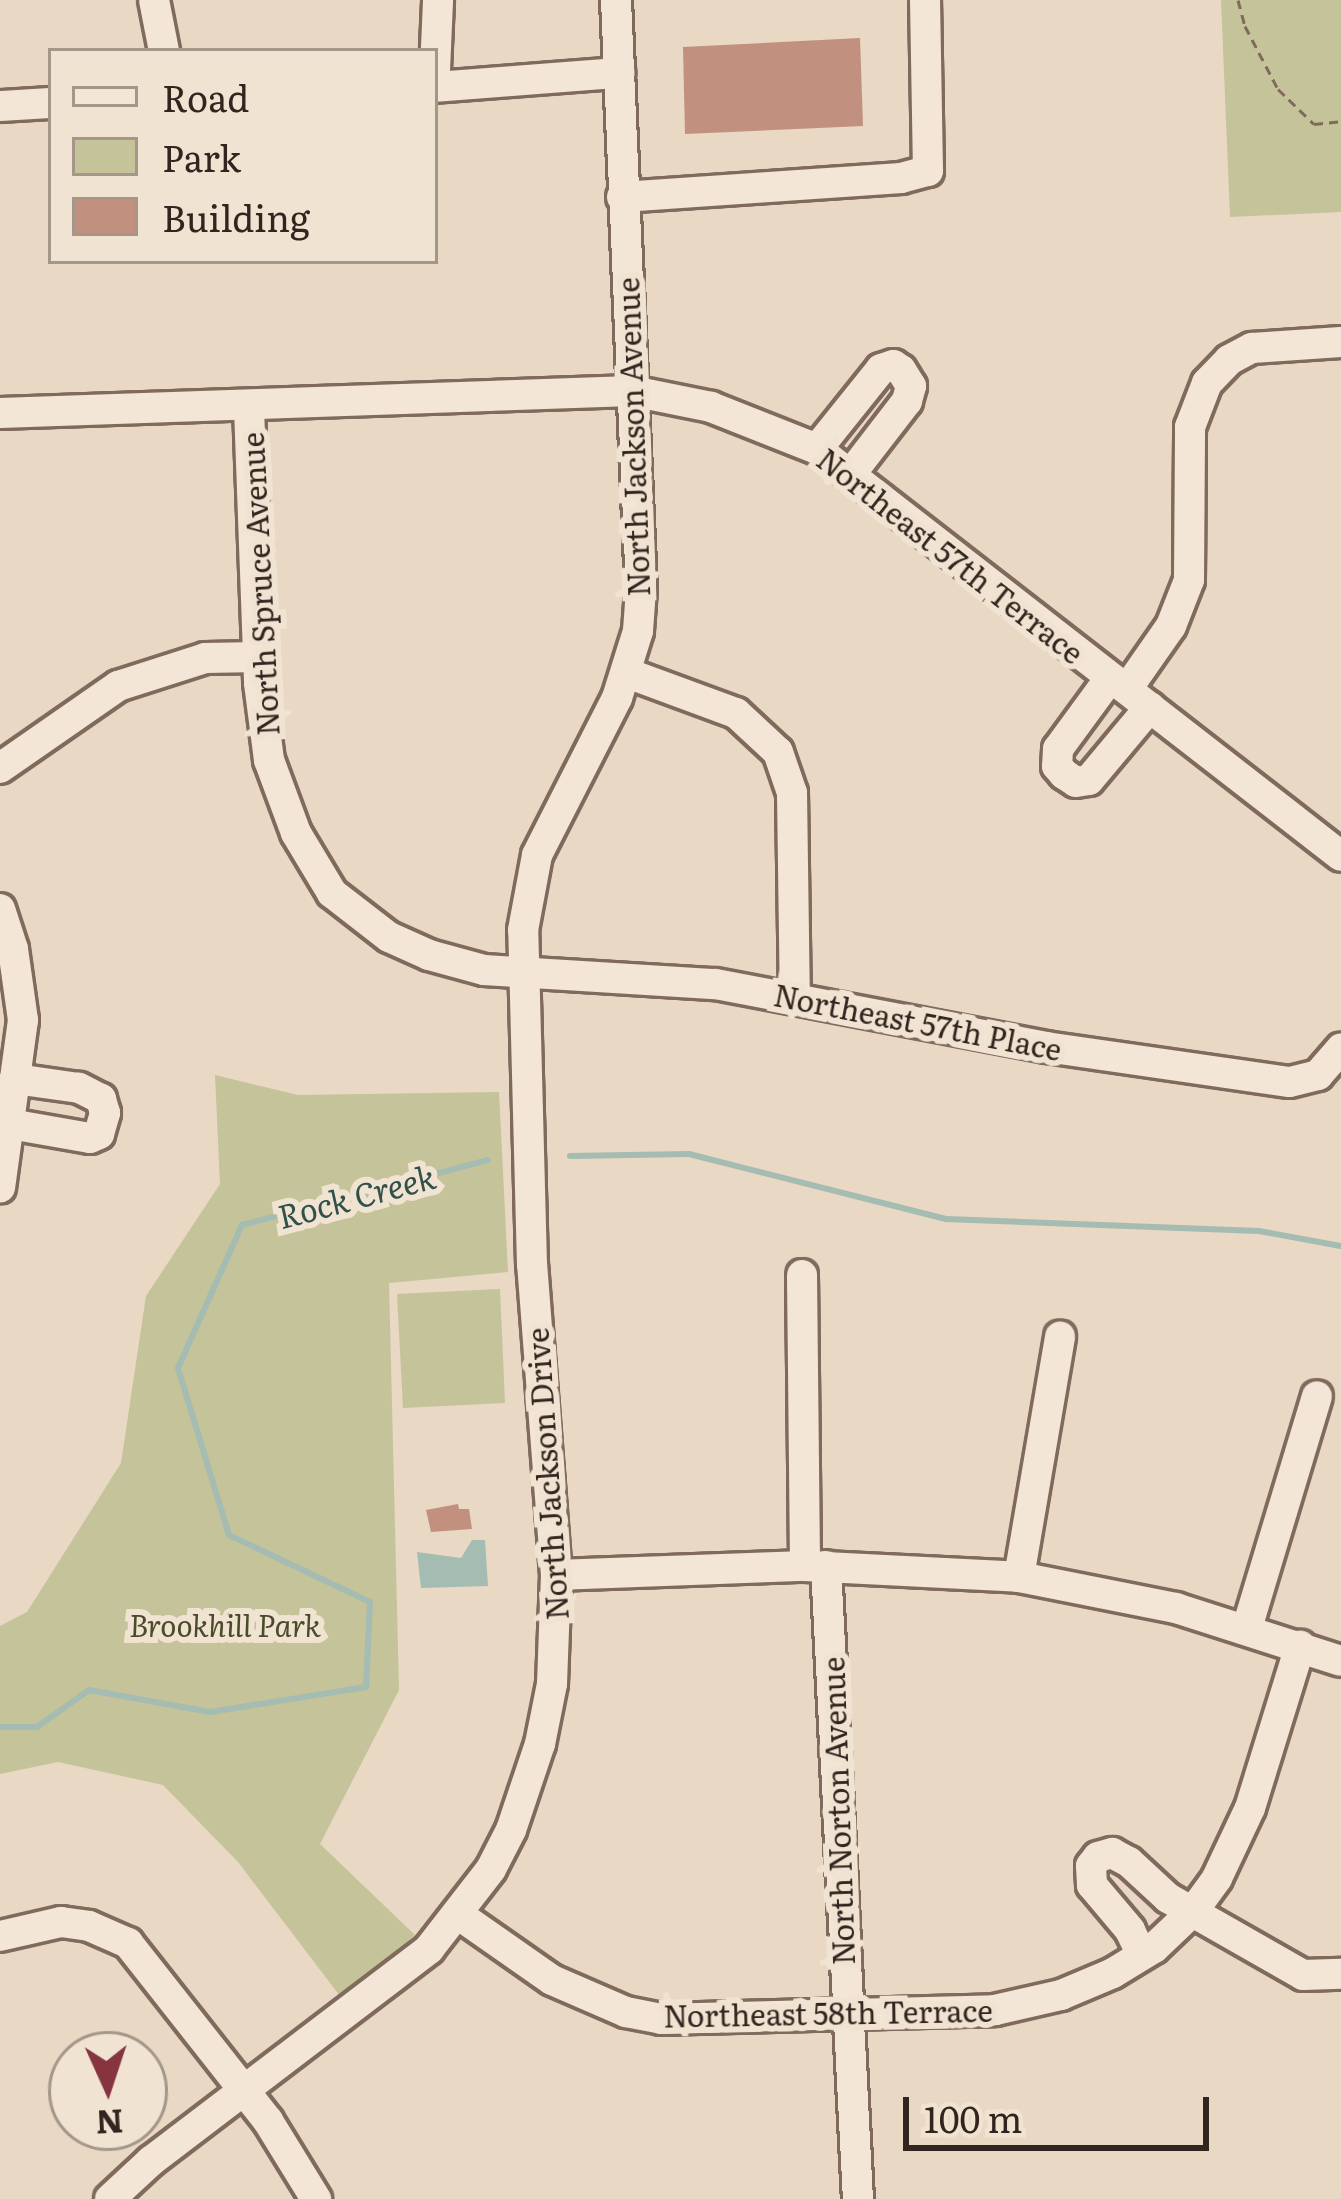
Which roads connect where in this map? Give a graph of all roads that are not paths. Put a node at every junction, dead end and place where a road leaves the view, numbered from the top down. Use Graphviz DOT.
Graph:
graph roads {
  1 [pos="154,0"];
  2 [pos="437,0"];
  3 [pos="616,0"];
  4 [pos="925,0"];
  5 [pos="163,48"];
  6 [pos="436,48"];
  7 [pos="619,73"];
  8 [pos="438,87"];
  9 [pos="48,103"];
  10 [pos="0,106"];
  11 [pos="622,197"];
  12 [pos="1341,342"];
  13 [pos="632,391"];
  14 [pos="249,408"];
  15 [pos="0,413"];
  16 [pos="817,449"];
  17 [pos="850,476"];
  18 [pos="259,657"];
  19 [pos="627,673"];
  20 [pos="1129,691"];
  21 [pos="0,768"];
  22 [pos="1341,856"];
  23 [pos="0,909"];
  24 [pos="522,974"];
  25 [pos="795,998"];
  26 [pos="1341,1048"];
  27 [pos="15,1078"];
  28 [pos="10,1124"];
  29 [pos="529,1138"];
  30 [pos="0,1187"];
  31 [pos="802,1275"];
  32 [pos="1060,1336"];
  33 [pos="1317,1396"];
  34 [pos="816,1566"];
  35 [pos="556,1575"];
  36 [pos="1018,1577"];
  37 [pos="1247,1628"];
  38 [pos="1300,1646"];
  39 [pos="1341,1661"];
  40 [pos="1194,1910"];
  41 [pos="459,1915"];
  42 [pos="0,1936"];
  43 [pos="1141,1953"];
  44 [pos="1341,1974"];
  45 [pos="845,2014"];
  46 [pos="245,2091"];
  47 [pos="110,2199"];
  48 [pos="316,2199"];
  49 [pos="858,2199"];
  1 -- 5 [label="street"];
  2 -- 6 [label="street"];
  3 -- 7 [label="street, North Jackson Avenue"];
  4 -- 11 [label="street"];
  7 -- 8 [label="street"];
  7 -- 11 [label="street, North Jackson Avenue"];
  9 -- 10 [label="street"];
  11 -- 13 [label="street, North Jackson Avenue"];
  12 -- 20 [label="street"];
  13 -- 14 [label="street, Northeast 57th Terrace"];
  13 -- 16 [label="street, Northeast 57th Terrace"];
  13 -- 19 [label="street, North Jackson Avenue"];
  14 -- 15 [label="street, Northeast 57th Terrace"];
  14 -- 18 [label="street, North Spruce Avenue"];
  16 -- 17 [label="street, Northeast 57th Terrace"];
  16 -- 17 [label="street"];
  17 -- 20 [label="street, Northeast 57th Terrace"];
  18 -- 21 [label="street"];
  18 -- 24 [label="street, North Spruce Avenue"];
  19 -- 24 [label="street, North Jackson Avenue"];
  19 -- 25 [label="street"];
  20 -- 22 [label="street, Northeast 57th Terrace"];
  23 -- 27 [label="street"];
  24 -- 25 [label="street, Northeast 57th Place"];
  24 -- 29 [label="street, North Jackson Avenue"];
  25 -- 26 [label="street, Northeast 57th Place"];
  27 -- 28 [label="street"];
  27 -- 28 [label="street"];
  28 -- 30 [label="street"];
  29 -- 35 [label="street, North Jackson Drive"];
  31 -- 34 [label="street, North Norton Avenue"];
  32 -- 36 [label="street"];
  33 -- 37 [label="street"];
  34 -- 35 [label="street"];
  34 -- 36 [label="street"];
  34 -- 45 [label="street, North Norton Avenue"];
  35 -- 41 [label="street, North Jackson Drive"];
  36 -- 37 [label="street"];
  37 -- 38 [label="street"];
  38 -- 39 [label="street"];
  38 -- 40 [label="street, Northeast 58th Terrace"];
  40 -- 43 [label="street, Northeast 58th Terrace"];
  40 -- 43 [label="street"];
  40 -- 44 [label="street"];
  41 -- 45 [label="street, Northeast 58th Terrace"];
  41 -- 46 [label="street, North Jackson Drive"];
  42 -- 46 [label="street"];
  43 -- 45 [label="street, Northeast 58th Terrace"];
  45 -- 49 [label="street, North Norton Avenue"];
  46 -- 47 [label="street, North Jackson Drive"];
  46 -- 48 [label="street"];
}
